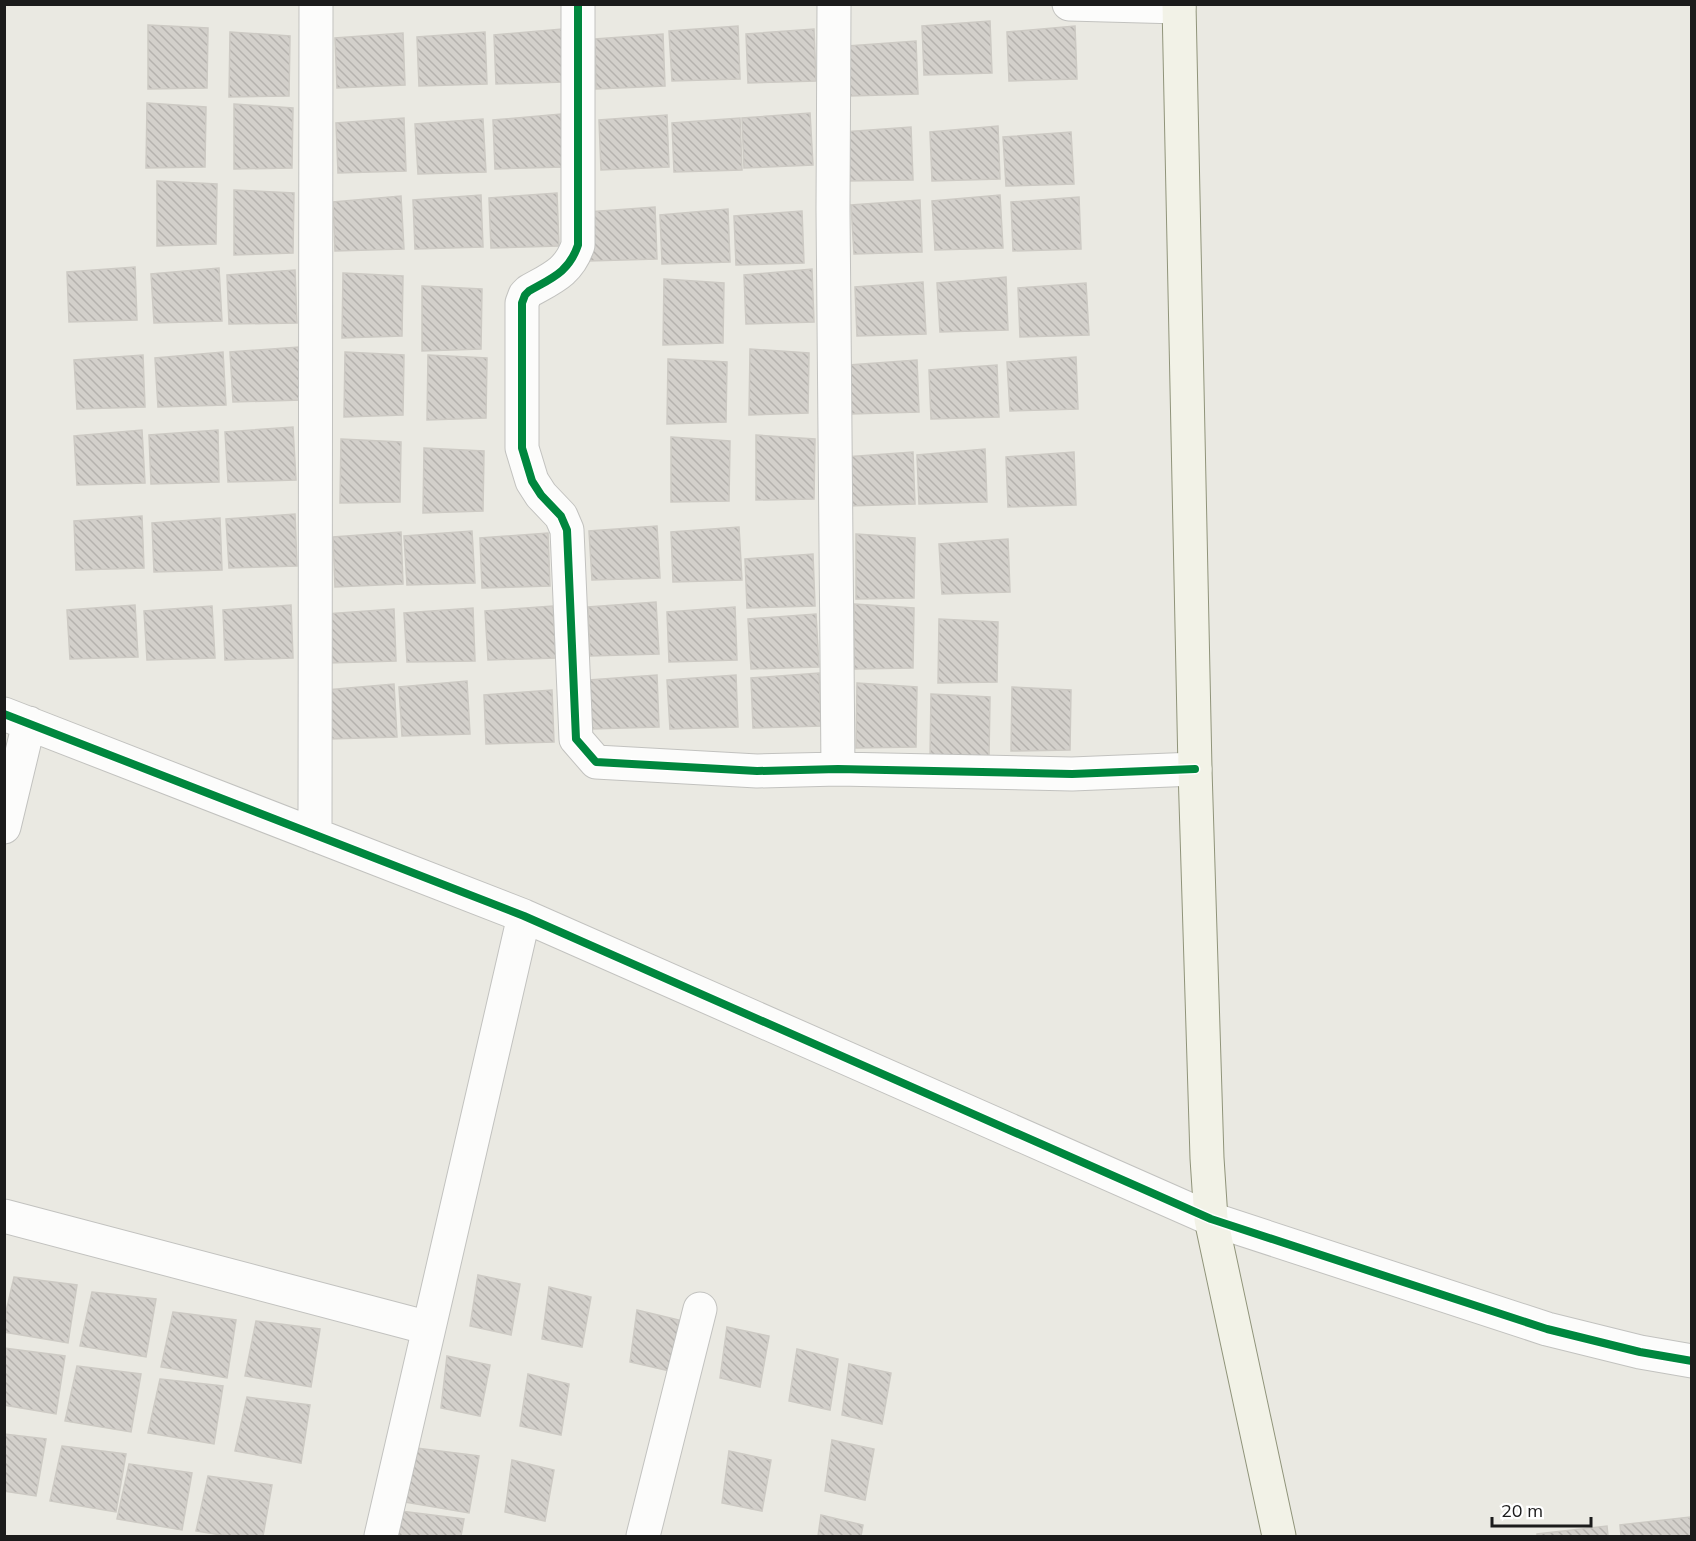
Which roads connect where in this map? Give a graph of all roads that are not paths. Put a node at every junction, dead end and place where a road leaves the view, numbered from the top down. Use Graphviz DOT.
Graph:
graph roads {
  1 [pos="316,4"];
  2 [pos="578,4"];
  3 [pos="834,4"];
  4 [pos="1069,4"];
  5 [pos="1179,6"];
  6 [pos="17,718"];
  7 [pos="838,769"];
  8 [pos="1195,769"];
  9 [pos="4,826"];
  10 [pos="315,835"];
  11 [pos="524,916"];
  12 [pos="4,1216"];
  13 [pos="1211,1219"];
  14 [pos="700,1310"];
  15 [pos="429,1328"];
  16 [pos="1692,1361"];
  17 [pos="381,1536"];
  18 [pos="643,1536"];
  19 [pos="1279,1536"];
  1 -- 10 [label="street"];
  2 -- 7 [label="street"];
  3 -- 7 [label="street"];
  4 -- 5 [label="street"];
  5 -- 8 [label="main road"];
  6 -- 9 [label="street"];
  6 -- 10 [label="street"];
  7 -- 8 [label="street"];
  8 -- 13 [label="main road"];
  10 -- 11 [label="street"];
  11 -- 13 [label="street"];
  11 -- 15 [label="street"];
  12 -- 15 [label="street"];
  13 -- 16 [label="street"];
  13 -- 19 [label="main road"];
  14 -- 18 [label="street"];
  15 -- 17 [label="street"];
}
